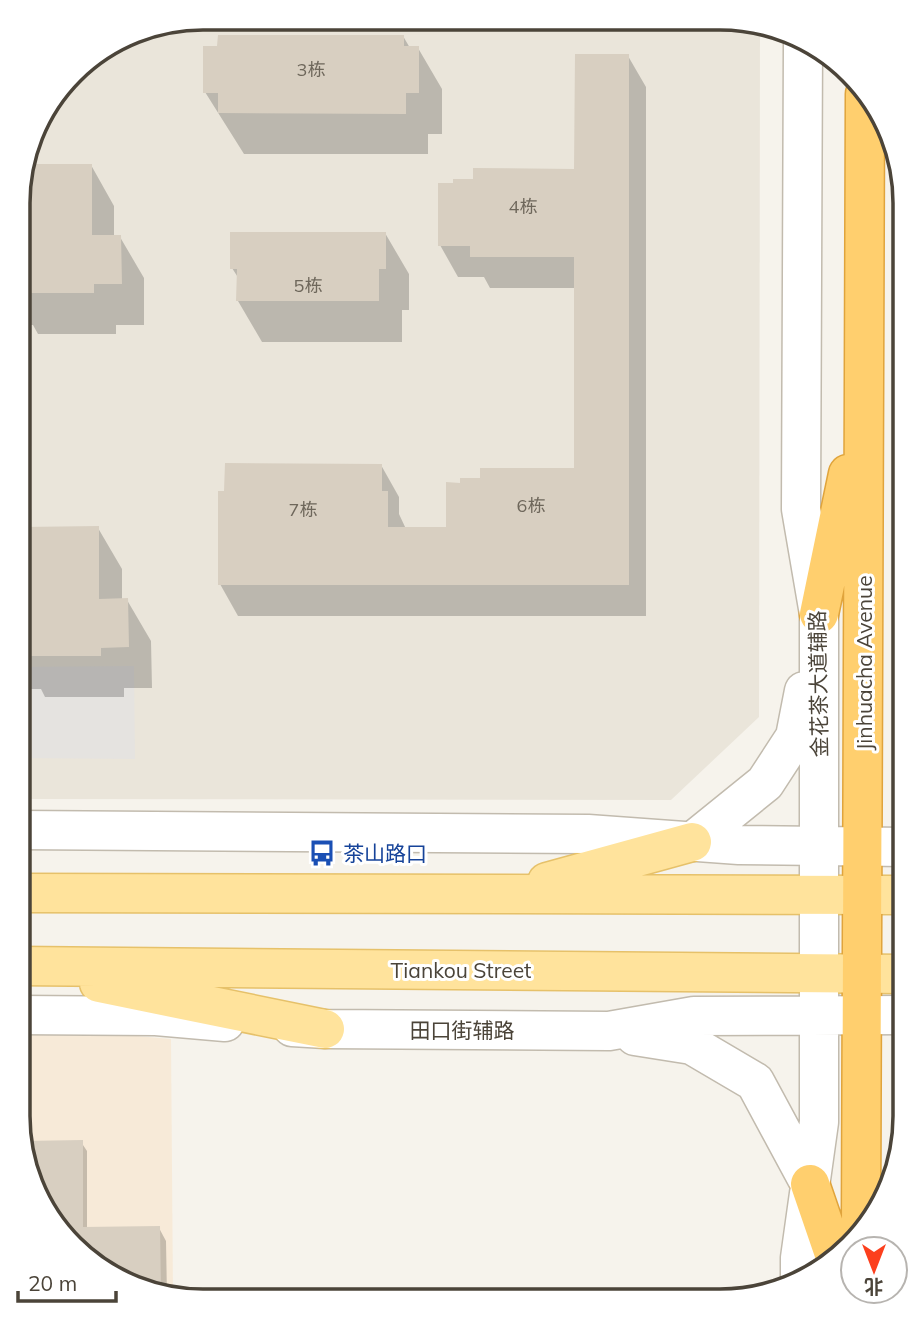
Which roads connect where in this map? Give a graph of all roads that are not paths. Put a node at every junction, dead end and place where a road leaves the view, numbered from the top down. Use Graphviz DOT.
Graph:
graph roads {
  1 [pos="803,51"];
  2 [pos="865,109"];
  3 [pos="864,397"];
  4 [pos="819,614"];
  5 [pos="30,830"];
  6 [pos="692,842"];
  7 [pos="819,846"];
  8 [pos="864,847"];
  9 [pos="893,847"];
  10 [pos="30,893"];
  11 [pos="501,895"];
  12 [pos="818,895"];
  13 [pos="863,895"];
  14 [pos="893,895"];
  15 [pos="30,967"];
  16 [pos="30,969"];
  17 [pos="819,973"];
  18 [pos="862,973"];
  19 [pos="893,974"];
  20 [pos="819,1015"];
  21 [pos="862,1015"];
  22 [pos="893,1015"];
  23 [pos="30,1016"];
  24 [pos="325,1030"];
  25 [pos="609,1031"];
  26 [pos="810,1184"];
  27 [pos="861,1216"];
  28 [pos="832,1248"];
  29 [pos="800,1269"];
  1 -- 4 [label="street, 金花茶大道辅路"];
  2 -- 3 [label="highway, Jinhuacha Avenue"];
  3 -- 4 [label="highway"];
  3 -- 8 [label="highway, Jinhuacha Avenue"];
  4 -- 6 [label="street"];
  4 -- 7 [label="street, 金花茶大道辅路"];
  5 -- 6 [label="street"];
  6 -- 7 [label="street"];
  6 -- 11 [label="main road"];
  7 -- 8 [label="street"];
  7 -- 12 [label="street, 金花茶大道辅路"];
  8 -- 9 [label="street"];
  8 -- 13 [label="highway, Jinhuacha Avenue"];
  10 -- 11 [label="main road"];
  11 -- 12 [label="main road"];
  12 -- 13 [label="main road"];
  12 -- 17 [label="street, 金花茶大道辅路"];
  13 -- 14 [label="main road"];
  13 -- 18 [label="highway, Jinhuacha Avenue"];
  15 -- 17 [label="main road, Tiankou Street"];
  16 -- 24 [label="main road"];
  17 -- 18 [label="main road, Tiankou Street"];
  17 -- 20 [label="street, 金花茶大道辅路"];
  18 -- 19 [label="main road, Tiankou Street"];
  18 -- 21 [label="highway, Jinhuacha Avenue"];
  20 -- 21 [label="street, 田口街辅路"];
  20 -- 25 [label="street, 田口街辅路"];
  20 -- 26 [label="street, 金花茶大道辅路"];
  21 -- 22 [label="street, 田口街辅路"];
  21 -- 27 [label="highway, Jinhuacha Avenue"];
  23 -- 24 [label="street, 田口街辅路"];
  24 -- 25 [label="street, 田口街辅路"];
  25 -- 26 [label="street"];
  26 -- 28 [label="highway"];
  26 -- 29 [label="street, 金花茶大道辅路"];
}
